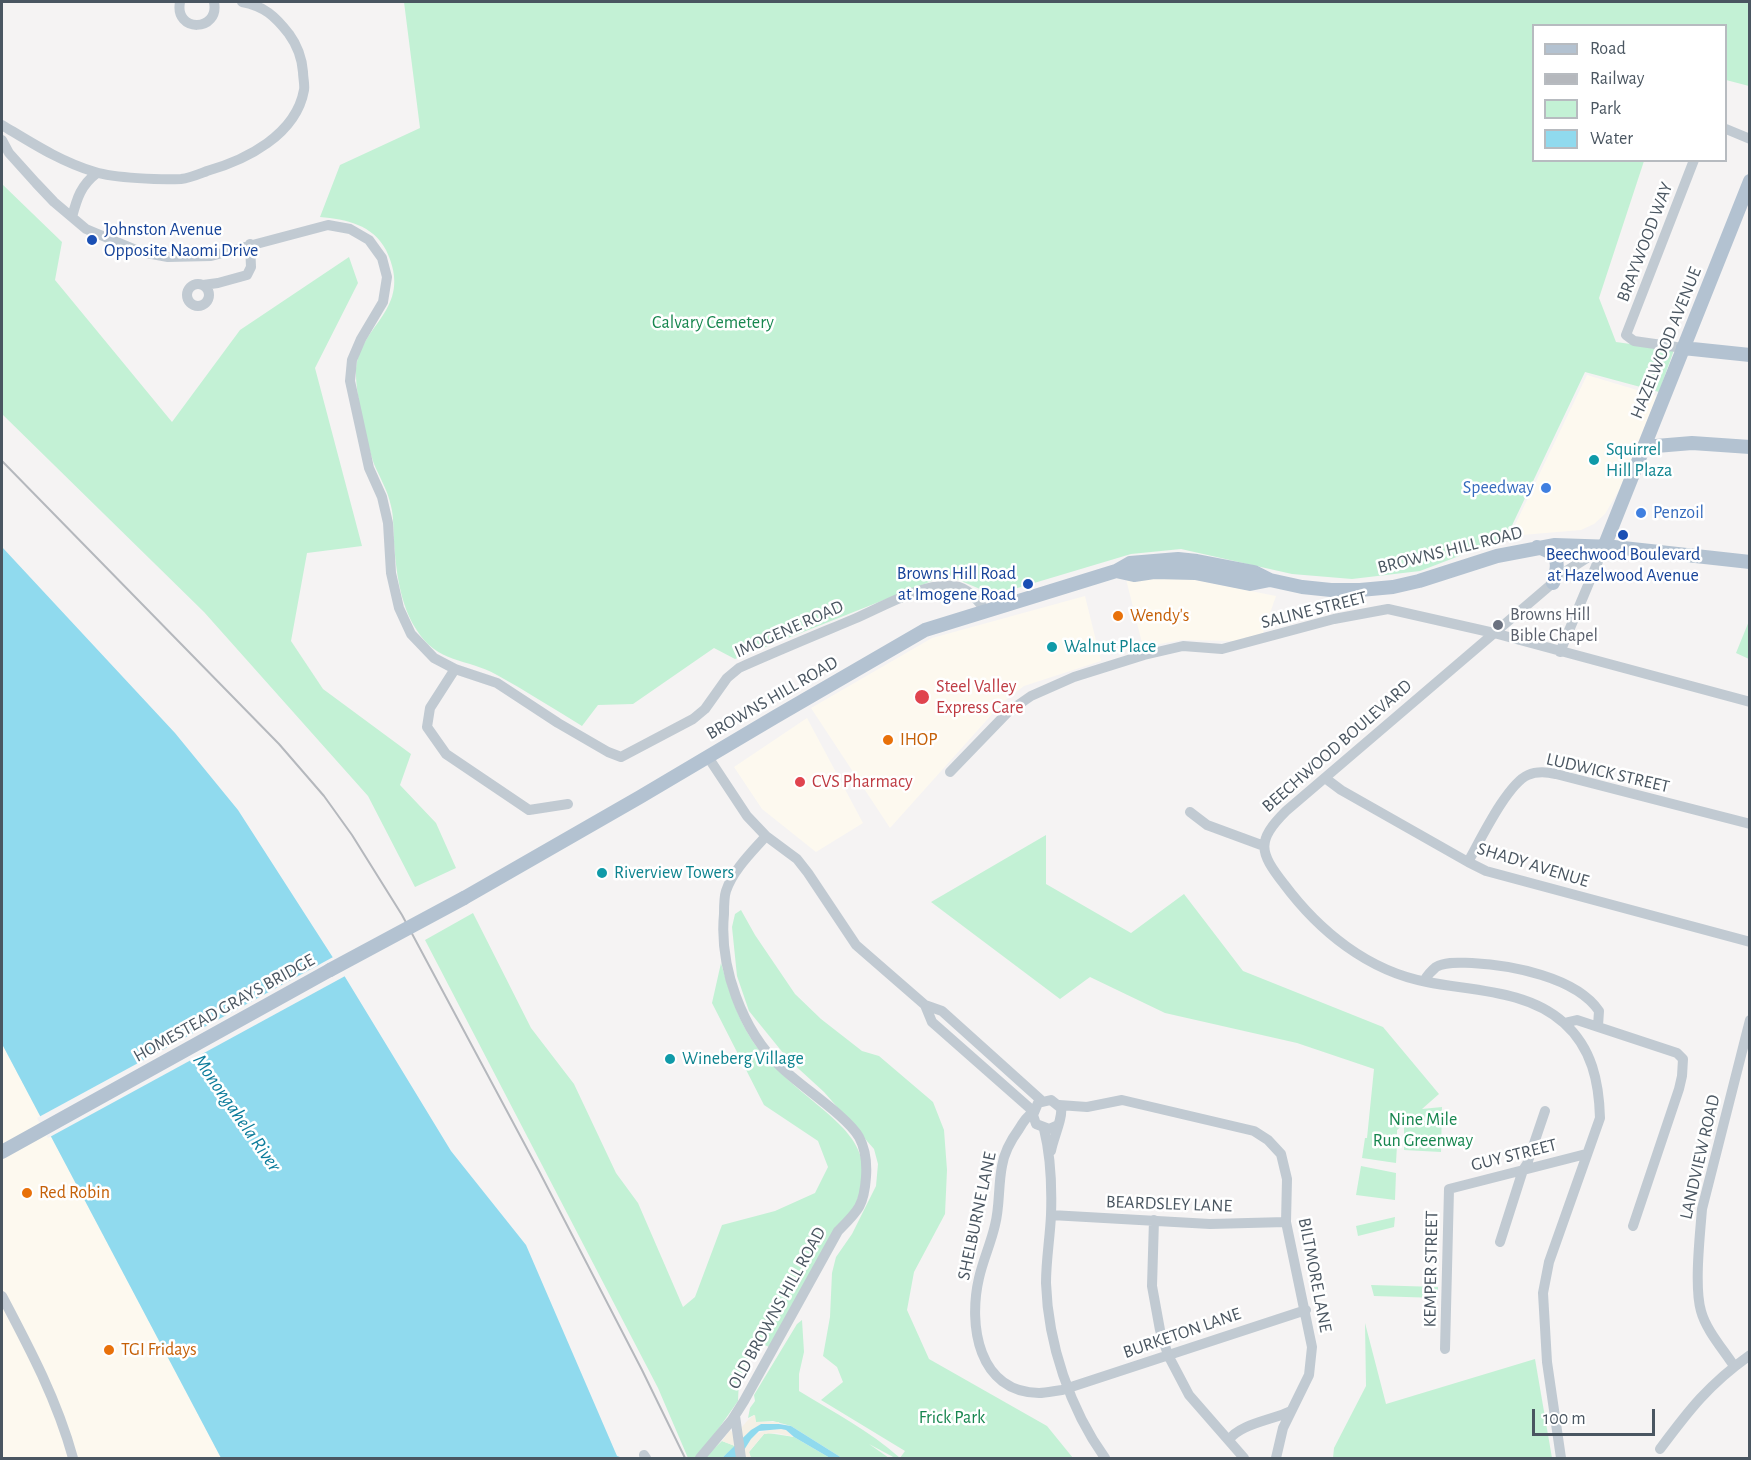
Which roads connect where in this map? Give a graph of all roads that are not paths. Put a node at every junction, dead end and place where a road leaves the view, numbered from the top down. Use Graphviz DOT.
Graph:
graph roads {
  1 [pos="180,2"];
  2 [pos="214,2"];
  3 [pos="242,2"];
  4 [pos="2,125"];
  5 [pos="1727,130"];
  6 [pos="1749,139"];
  7 [pos="2,140"];
  8 [pos="1693,162"];
  9 [pos="97,173"];
  10 [pos="1749,181"];
  11 [pos="72,217"];
  12 [pos="250,244"];
  13 [pos="206,289"];
  14 [pos="1683,348"];
  15 [pos="1749,355"];
  16 [pos="1644,447"];
  17 [pos="1749,447"];
  18 [pos="1537,547"];
  19 [pos="1604,547"];
  20 [pos="1749,562"];
  21 [pos="1553,583"];
  22 [pos="986,611"];
  23 [pos="1494,633"];
  24 [pos="1560,652"];
  25 [pos="455,669"];
  26 [pos="1749,702"];
  27 [pos="708,757"];
  28 [pos="950,772"];
  29 [pos="1325,778"];
  30 [pos="568,804"];
  31 [pos="1190,812"];
  32 [pos="1749,824"];
  33 [pos="766,836"];
  34 [pos="1264,846"];
  35 [pos="1468,862"];
  36 [pos="464,898"];
  37 [pos="1749,942"];
  38 [pos="1425,981"];
  39 [pos="925,1005"];
  40 [pos="1749,1020"];
  41 [pos="1564,1023"];
  42 [pos="1598,1026"];
  43 [pos="1744,1066"];
  44 [pos="1042,1101"];
  45 [pos="1059,1105"];
  46 [pos="1087,1107"];
  47 [pos="1033,1111"];
  48 [pos="1545,1112"];
  49 [pos="1059,1123"];
  50 [pos="1040,1126"];
  51 [pos="1020,1127"];
  52 [pos="2,1152"];
  53 [pos="1050,1154"];
  54 [pos="1586,1154"];
  55 [pos="1523,1170"];
  56 [pos="1449,1189"];
  57 [pos="1051,1215"];
  58 [pos="1154,1221"];
  59 [pos="1286,1222"];
  60 [pos="1633,1226"];
  61 [pos="1500,1242"];
  62 [pos="2,1296"];
  63 [pos="1306,1310"];
  64 [pos="1445,1349"];
  65 [pos="1168,1355"];
  66 [pos="1749,1355"];
  67 [pos="1734,1366"];
  68 [pos="1069,1387"];
  69 [pos="1291,1411"];
  70 [pos="736,1420"];
  71 [pos="1229,1440"];
  72 [pos="1660,1449"];
  73 [pos="73,1458"];
  74 [pos="700,1458"];
  75 [pos="741,1458"];
  76 [pos="1105,1458"];
  77 [pos="1244,1458"];
  78 [pos="1276,1458"];
  79 [pos="1561,1458"];
  1 -- 2 [label="street"];
  3 -- 9 [label="street"];
  4 -- 9 [label="street"];
  5 -- 6 [label="street"];
  7 -- 11 [label="street"];
  8 -- 14 [label="street, BRAYWOOD WAY"];
  9 -- 11 [label="street"];
  10 -- 14 [label="main road, HAZELWOOD AVENUE"];
  11 -- 12 [label="street"];
  12 -- 13 [label="street"];
  12 -- 25 [label="street"];
  14 -- 15 [label="main road"];
  14 -- 16 [label="main road, HAZELWOOD AVENUE"];
  16 -- 17 [label="main road"];
  16 -- 19 [label="main road, HAZELWOOD AVENUE"];
  18 -- 19 [label="main road, BROWNS HILL ROAD"];
  18 -- 21 [label="main road"];
  18 -- 22 [label="main road, BROWNS HILL ROAD"];
  19 -- 20 [label="main road"];
  19 -- 21 [label="street, BEECHWOOD BOULEVARD"];
  19 -- 24 [label="street, HAZELWOOD AVENUE"];
  21 -- 23 [label="street, BEECHWOOD BOULEVARD"];
  22 -- 25 [label="street, IMOGENE ROAD"];
  22 -- 27 [label="main road, BROWNS HILL ROAD"];
  23 -- 24 [label="street, SALINE STREET"];
  23 -- 28 [label="street, SALINE STREET"];
  23 -- 29 [label="street, BEECHWOOD BOULEVARD"];
  24 -- 26 [label="street, SALINE STREET"];
  25 -- 30 [label="street"];
  27 -- 33 [label="street"];
  27 -- 36 [label="main road, BROWNS HILL ROAD"];
  29 -- 34 [label="street, BEECHWOOD BOULEVARD"];
  29 -- 35 [label="street, SHADY AVENUE"];
  31 -- 34 [label="street"];
  32 -- 35 [label="street, LUDWICK STREET"];
  33 -- 39 [label="street"];
  33 -- 70 [label="street, OLD BROWNS HILL ROAD"];
  34 -- 38 [label="street"];
  35 -- 37 [label="street, SHADY AVENUE"];
  36 -- 52 [label="main road, HOMESTEAD GRAYS BRIDGE, bridge"];
  38 -- 41 [label="street"];
  38 -- 42 [label="street"];
  39 -- 44 [label="street"];
  39 -- 47 [label="street"];
  40 -- 43 [label="street, LANDVIEW ROAD"];
  41 -- 42 [label="street"];
  41 -- 54 [label="street"];
  42 -- 60 [label="street"];
  43 -- 67 [label="street, LANDVIEW ROAD"];
  44 -- 45 [label="street"];
  44 -- 47 [label="street"];
  45 -- 46 [label="street"];
  45 -- 49 [label="street"];
  46 -- 49 [label="street"];
  46 -- 59 [label="street, BILTMORE LANE"];
  47 -- 50 [label="street"];
  47 -- 51 [label="street, SHELBURNE LANE"];
  48 -- 55 [label="street"];
  49 -- 50 [label="street"];
  49 -- 53 [label="street"];
  50 -- 51 [label="street"];
  50 -- 53 [label="street"];
  51 -- 68 [label="street, SHELBURNE LANE"];
  53 -- 57 [label="street"];
  54 -- 55 [label="street, GUY STREET"];
  54 -- 79 [label="street"];
  55 -- 56 [label="street, GUY STREET"];
  55 -- 61 [label="street"];
  56 -- 64 [label="street, KEMPER STREET"];
  57 -- 58 [label="street, BEARDSLEY LANE"];
  57 -- 68 [label="street"];
  58 -- 59 [label="street, BEARDSLEY LANE"];
  58 -- 65 [label="street"];
  59 -- 63 [label="street, BILTMORE LANE"];
  62 -- 73 [label="street"];
  63 -- 65 [label="street, BURKETON LANE"];
  63 -- 69 [label="street, BILTMORE LANE"];
  65 -- 68 [label="street, BURKETON LANE"];
  65 -- 71 [label="street"];
  66 -- 67 [label="street"];
  67 -- 72 [label="street"];
  68 -- 76 [label="street"];
  69 -- 71 [label="street"];
  69 -- 78 [label="street, BILTMORE LANE"];
  70 -- 74 [label="street, OLD BROWNS HILL ROAD"];
  70 -- 75 [label="street"];
  71 -- 77 [label="street"];
}
